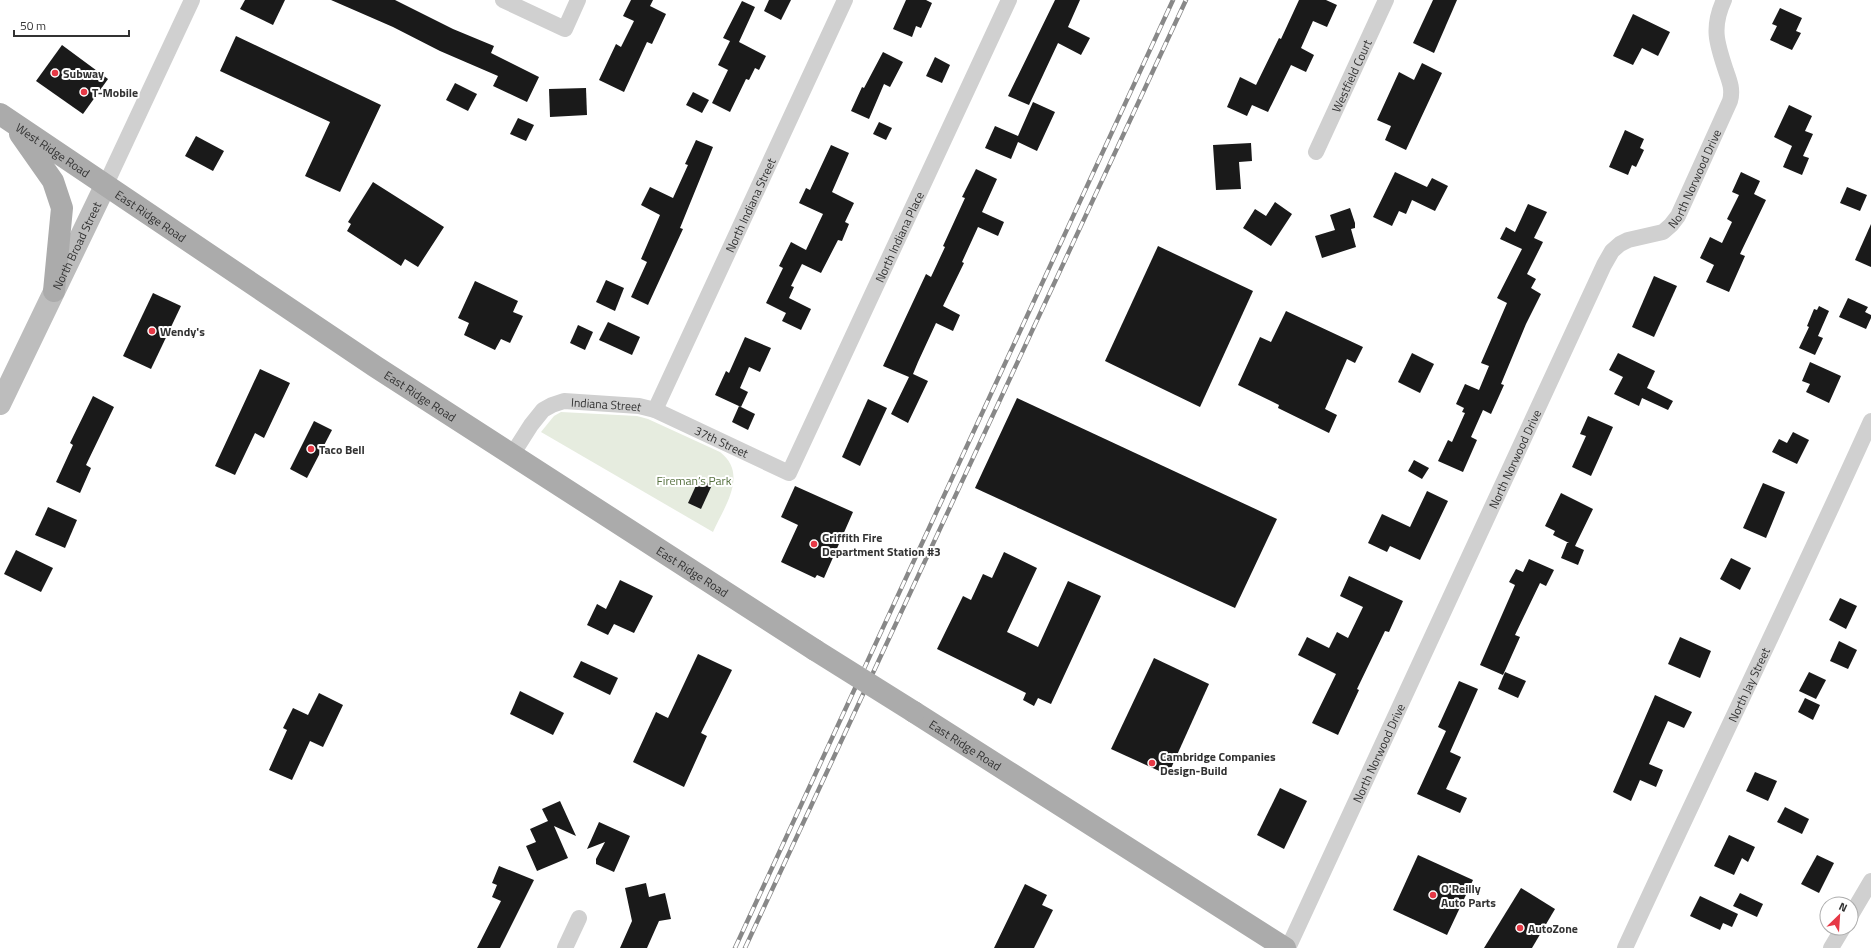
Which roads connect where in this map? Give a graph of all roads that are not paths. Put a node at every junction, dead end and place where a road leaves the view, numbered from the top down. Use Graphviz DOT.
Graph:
graph roads {
  1 [pos="192,0"];
  2 [pos="502,0"];
  3 [pos="578,0"];
  4 [pos="845,0"];
  5 [pos="1009,0"];
  6 [pos="1386,0"];
  7 [pos="1724,0"];
  8 [pos="6,118"];
  9 [pos="1316,152"];
  10 [pos="105,186"];
  11 [pos="54,291"];
  12 [pos="0,404"];
  13 [pos="655,410"];
  14 [pos="1871,421"];
  15 [pos="512,455"];
  16 [pos="789,473"];
  17 [pos="1871,882"];
  18 [pos="1859,902"];
  19 [pos="579,918"];
  20 [pos="1838,936"];
  21 [pos="565,948"];
  22 [pos="1286,948"];
  23 [pos="1625,948"];
  24 [pos="1831,948"];
  1 -- 10 [label="street, North Broad Street"];
  2 -- 3 [label="street"];
  4 -- 13 [label="street, North Indiana Street"];
  5 -- 16 [label="street, North Indiana Place"];
  6 -- 9 [label="street, Westfield Court"];
  7 -- 22 [label="street, North Norwood Drive"];
  8 -- 10 [label="main road, West Ridge Road"];
  8 -- 11 [label="main road"];
  10 -- 11 [label="street, North Broad Street"];
  10 -- 15 [label="main road, East Ridge Road"];
  11 -- 12 [label="street, North Broad Street"];
  13 -- 15 [label="street, Indiana Street"];
  13 -- 16 [label="street, 37th Street"];
  14 -- 23 [label="street, North Jay Street"];
  15 -- 22 [label="main road, East Ridge Road, bridge"];
  17 -- 18 [label="street"];
  19 -- 21 [label="street"];
  20 -- 24 [label="street"];
}
